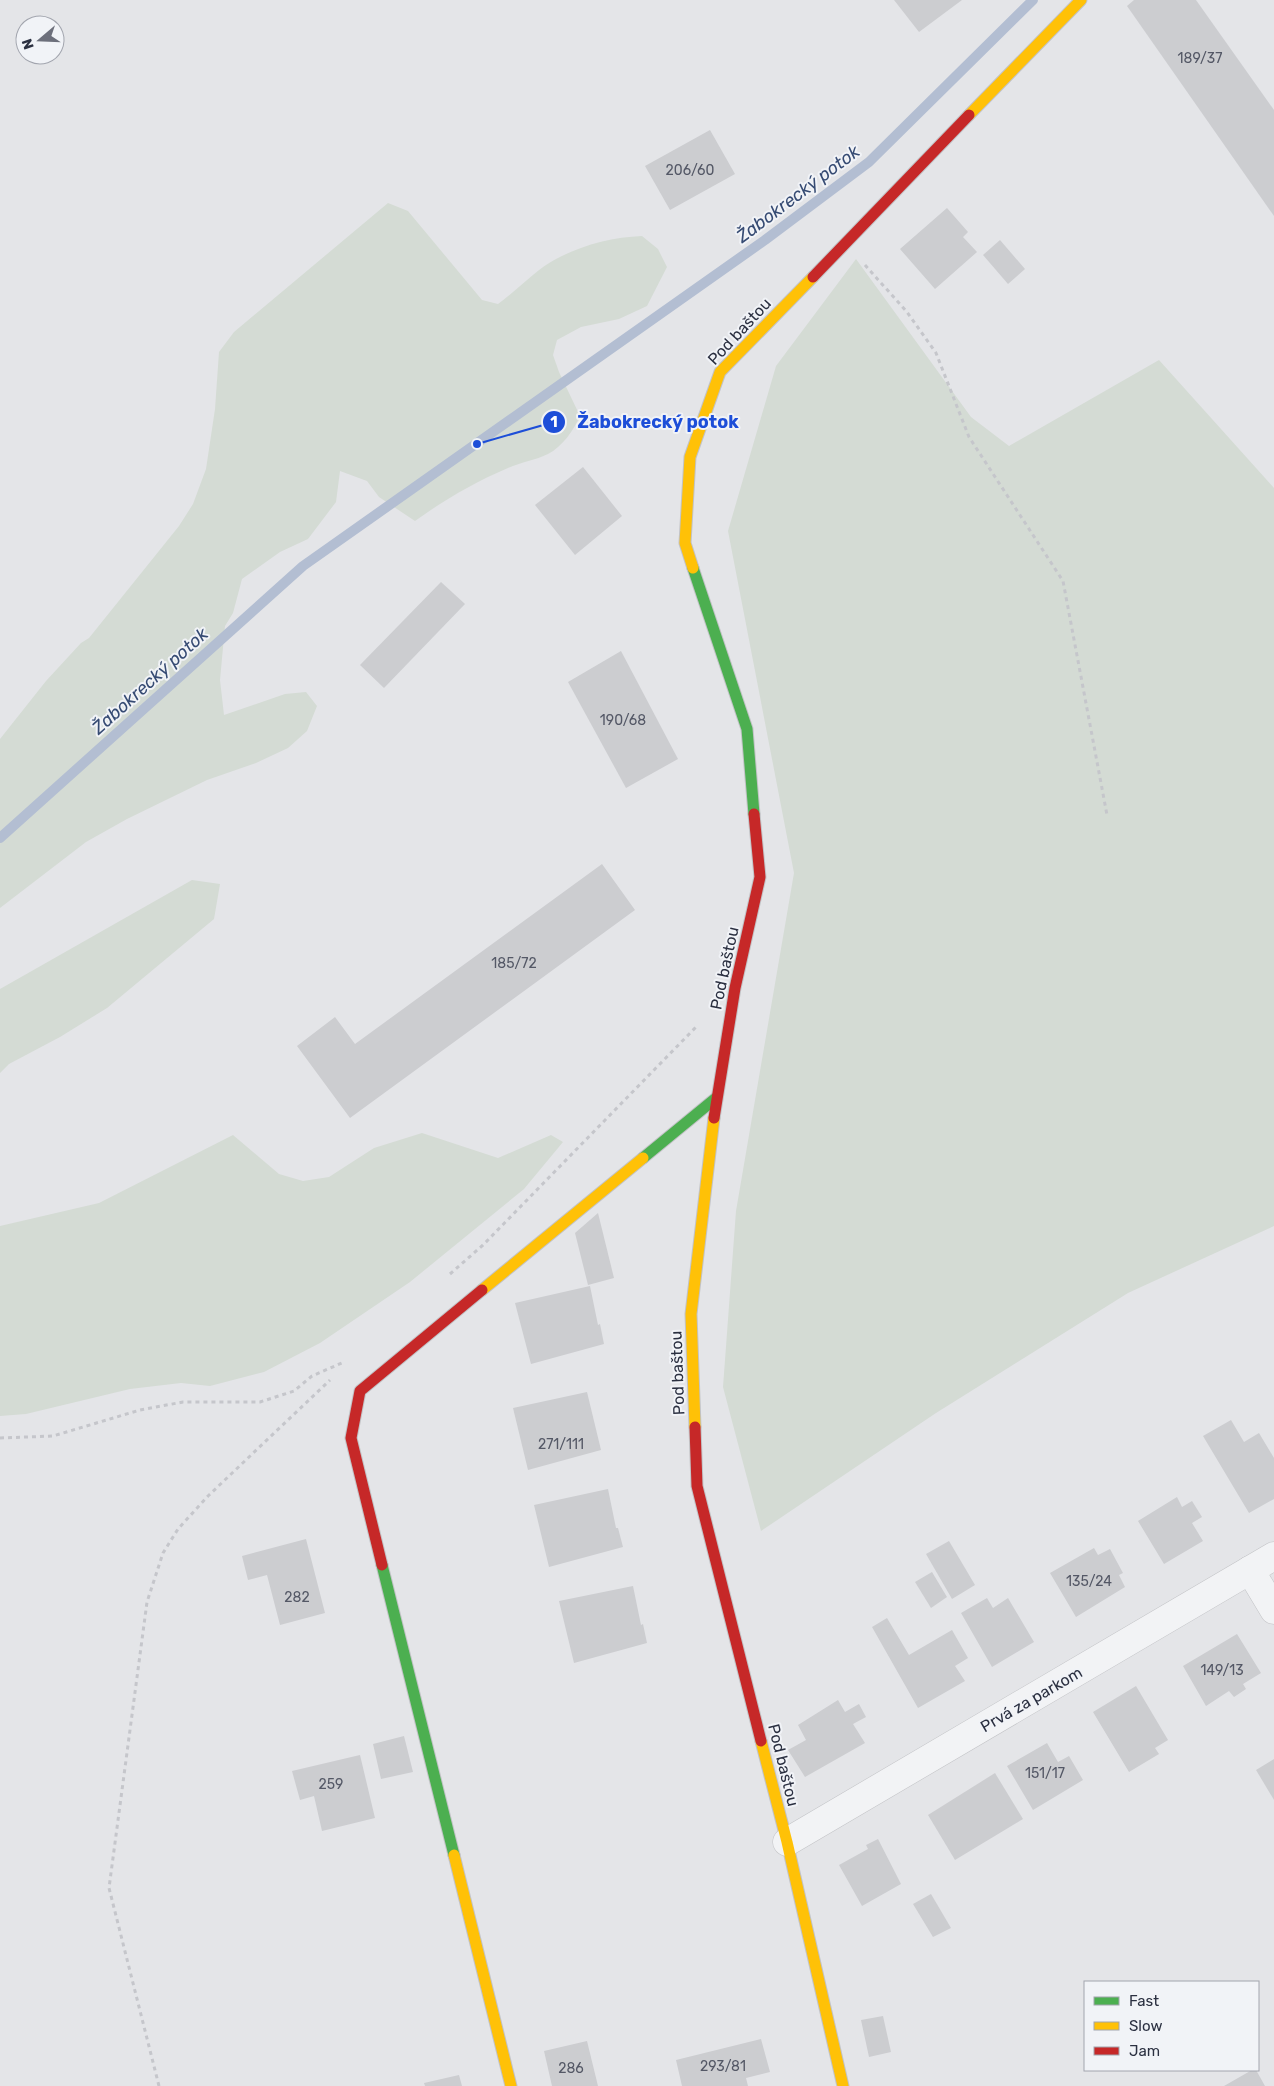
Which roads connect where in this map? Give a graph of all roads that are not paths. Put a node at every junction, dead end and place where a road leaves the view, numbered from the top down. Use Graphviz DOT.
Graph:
graph roads {
  1 [pos="1081,0"];
  2 [pos="716,1098"];
  3 [pos="1274,1556"];
  4 [pos="1250,1570"];
  5 [pos="1274,1610"];
  6 [pos="787,1842"];
  7 [pos="512,2086"];
  8 [pos="843,2086"];
  1 -- 2 [label="street, Pod baštou"];
  2 -- 6 [label="street, Pod baštou"];
  2 -- 7 [label="street"];
  3 -- 4 [label="street, Prvá za parkom"];
  4 -- 5 [label="street"];
  4 -- 6 [label="street, Prvá za parkom"];
  6 -- 8 [label="street, Pod baštou"];
}
